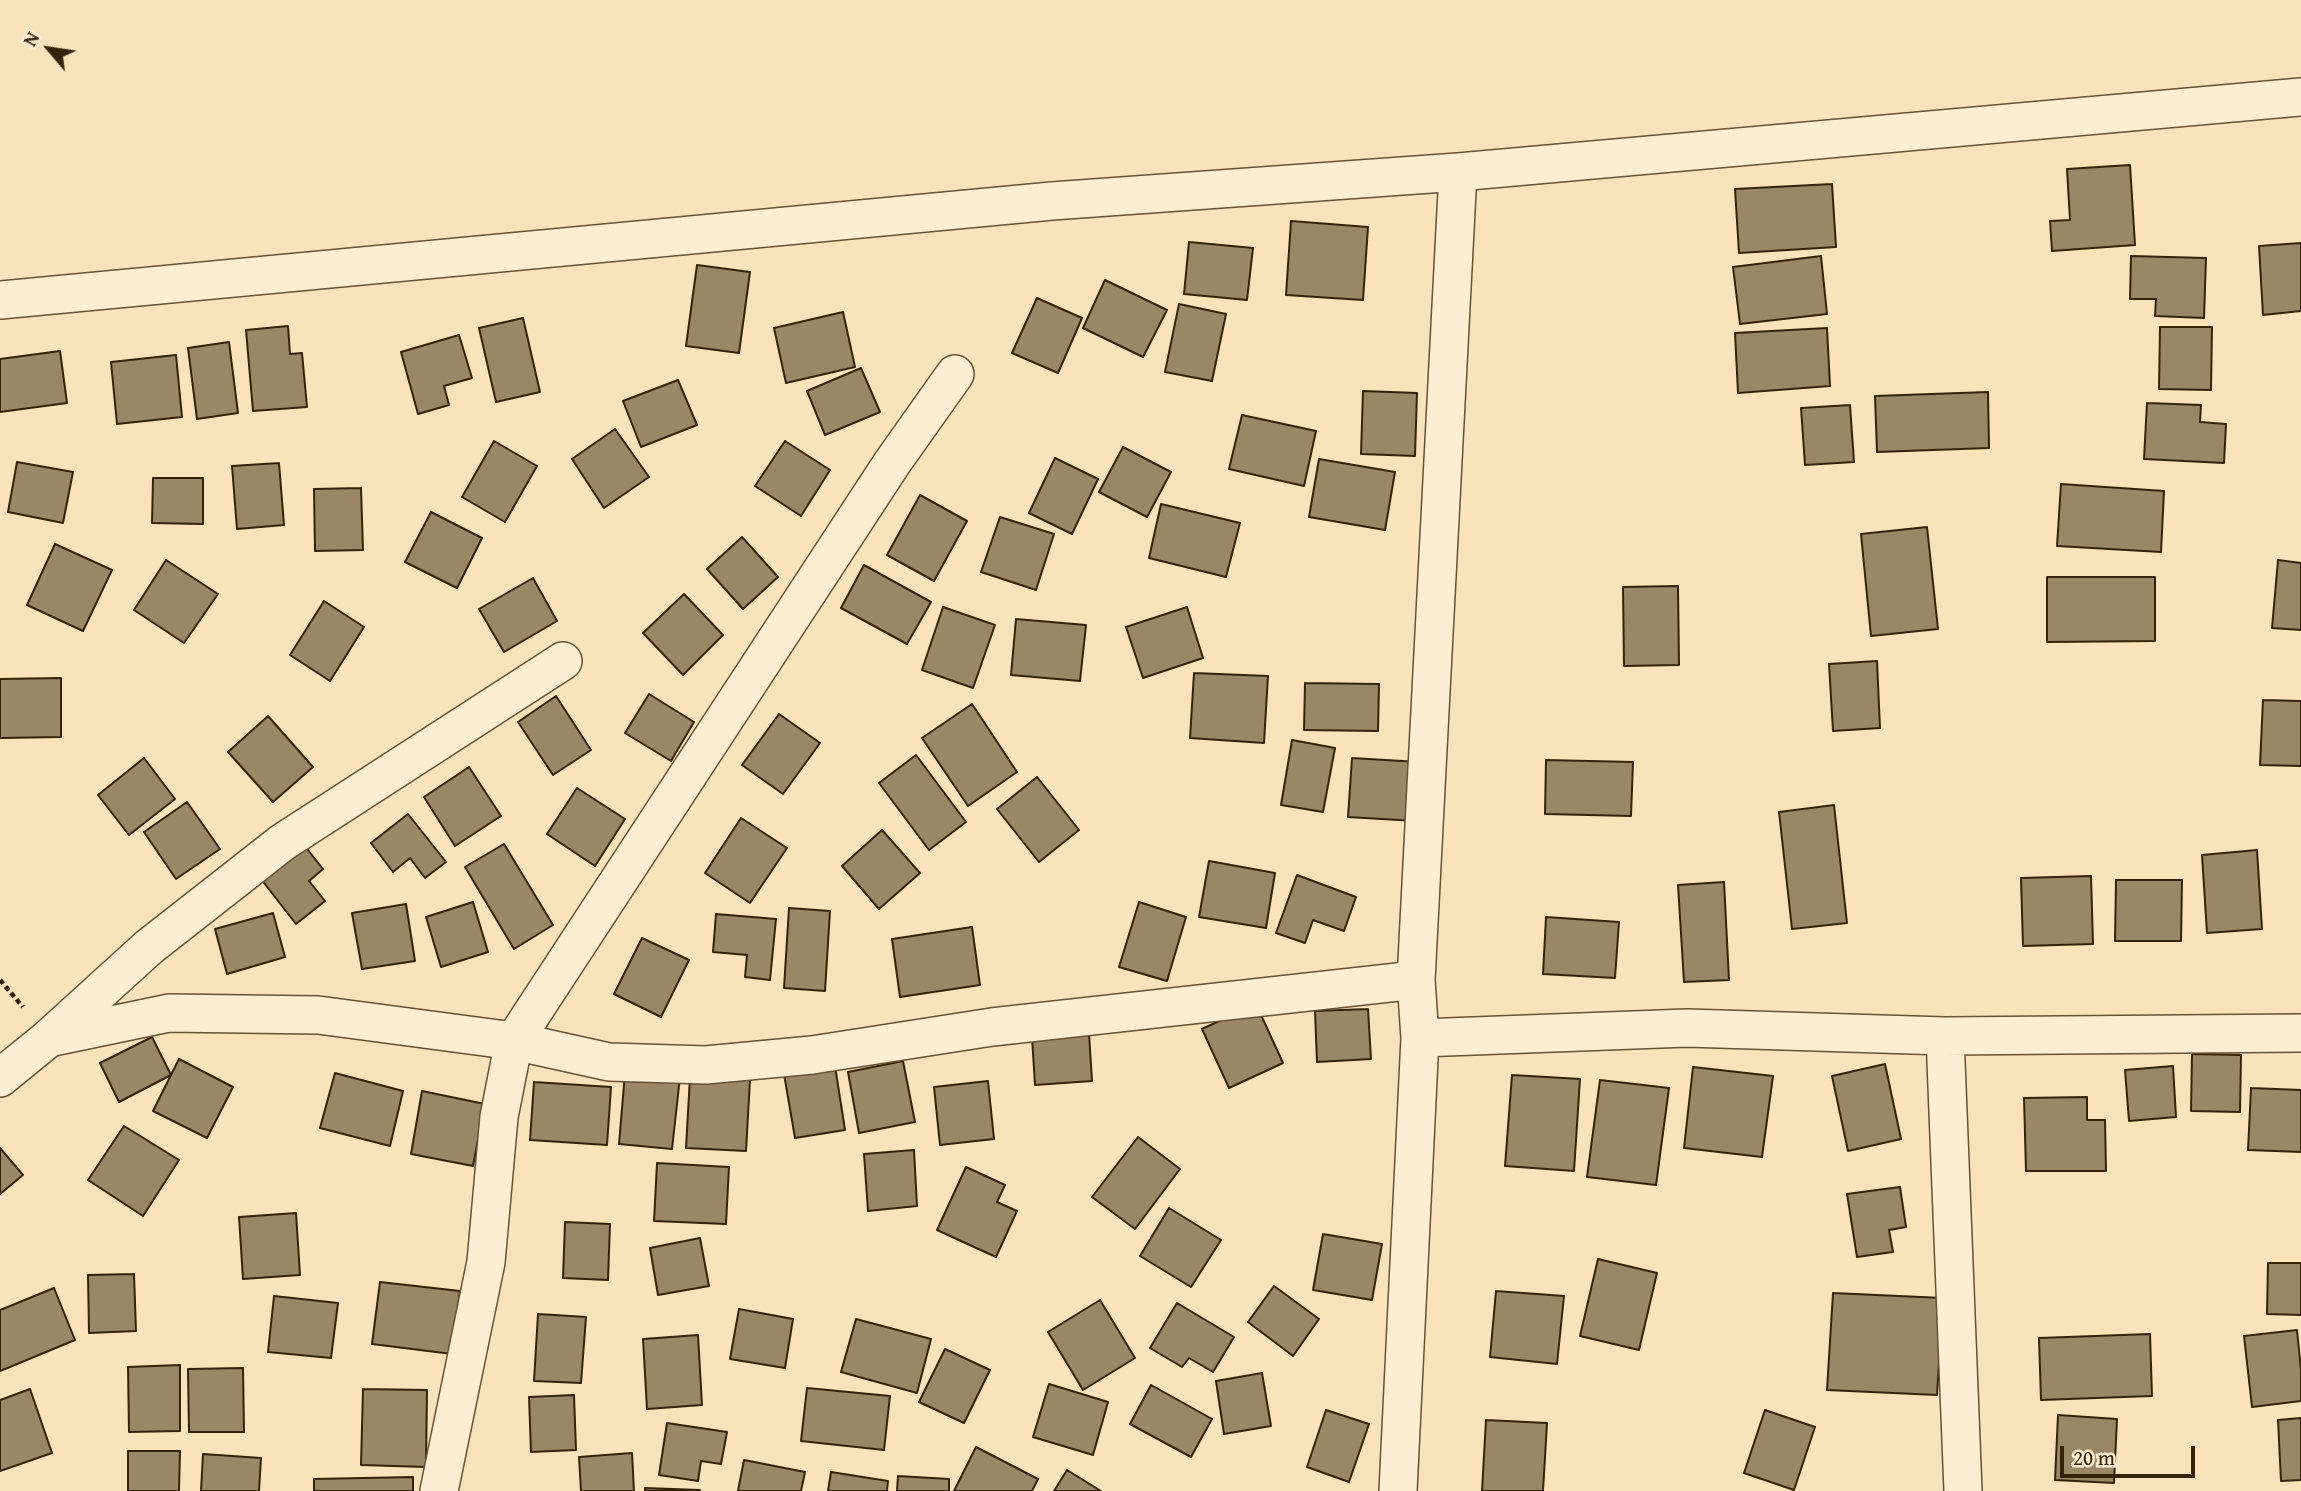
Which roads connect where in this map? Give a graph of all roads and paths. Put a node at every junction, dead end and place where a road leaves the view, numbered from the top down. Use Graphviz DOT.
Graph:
graph roads {
  1 [pos="2301,97"];
  2 [pos="1458,172"];
  3 [pos="0,300"];
  4 [pos="955,374"];
  5 [pos="563,661"];
  6 [pos="1416,980"];
  7 [pos="2301,1032"];
  8 [pos="1945,1036"];
  9 [pos="49,1038"];
  10 [pos="1420,1038"];
  11 [pos="514,1041"];
  12 [pos="0,1079"];
  13 [pos="439,1491"];
  14 [pos="1398,1491"];
  15 [pos="1963,1491"];
  1 -- 2 [label="street"];
  2 -- 3 [label="street"];
  2 -- 6 [label="street"];
  4 -- 11 [label="street"];
  5 -- 9 [label="street"];
  6 -- 10 [label="street"];
  6 -- 11 [label="street"];
  7 -- 8 [label="street"];
  8 -- 10 [label="street"];
  8 -- 15 [label="street"];
  9 -- 11 [label="street"];
  9 -- 12 [label="street"];
  10 -- 14 [label="street"];
  11 -- 13 [label="street"];
}
